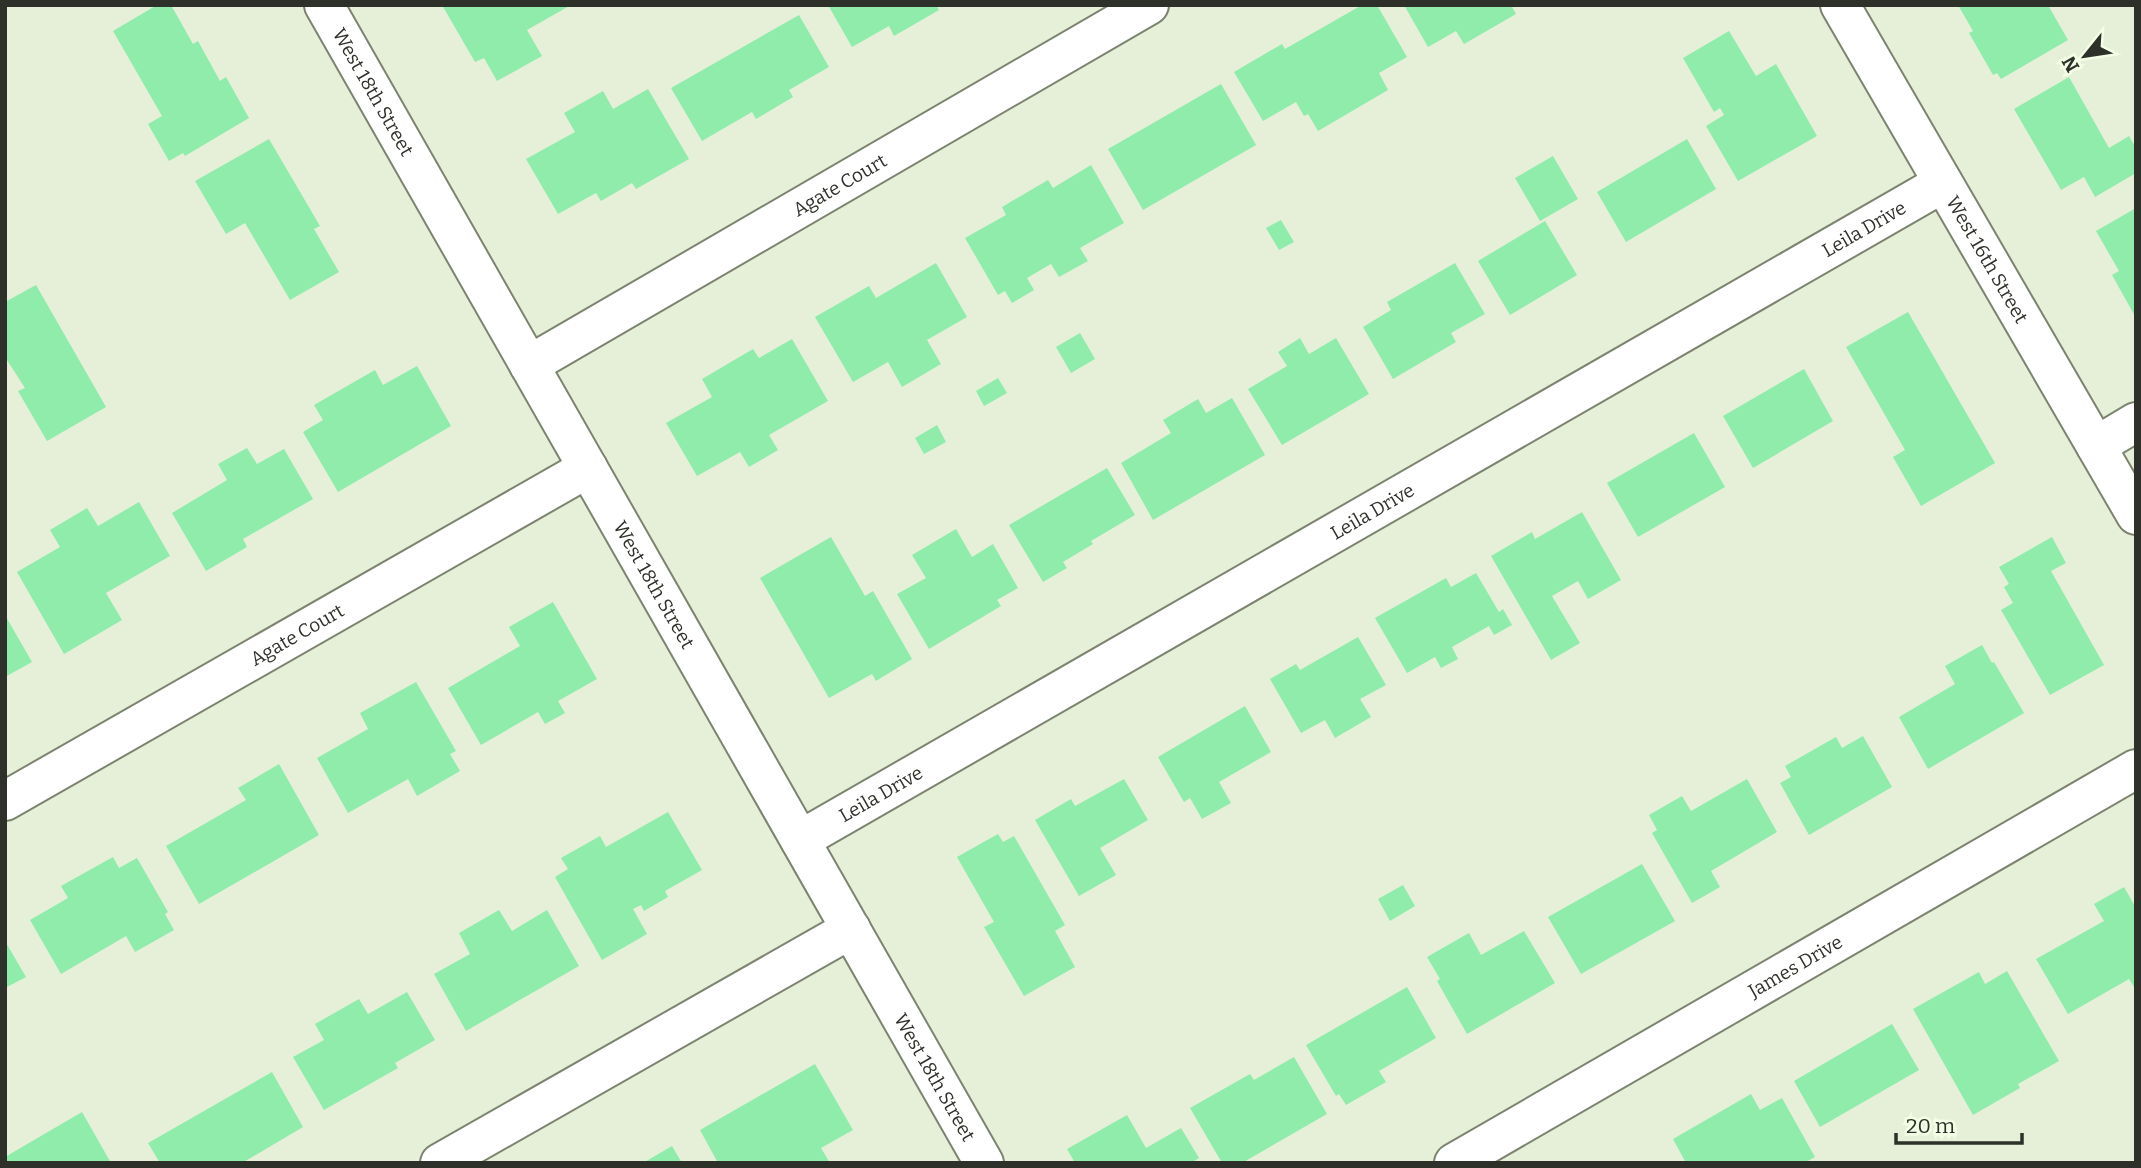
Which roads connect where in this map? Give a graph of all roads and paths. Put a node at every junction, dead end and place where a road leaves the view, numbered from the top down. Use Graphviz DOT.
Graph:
graph roads {
  1 [pos="324,5"];
  2 [pos="1149,5"];
  3 [pos="1840,5"];
  4 [pos="1943,183"];
  5 [pos="529,365"];
  6 [pos="2136,422"];
  7 [pos="2096,446"];
  8 [pos="588,468"];
  9 [pos="2136,515"];
  10 [pos="2136,769"];
  11 [pos="5,801"];
  12 [pos="800,840"];
  13 [pos="851,929"];
  14 [pos="440,1163"];
  15 [pos="984,1163"];
  16 [pos="1454,1163"];
  1 -- 5 [label="street, West 18th Street"];
  2 -- 5 [label="street, Agate Court"];
  3 -- 4 [label="street, West 16th Street"];
  4 -- 7 [label="street, West 16th Street"];
  4 -- 12 [label="street, Leila Drive"];
  5 -- 8 [label="street, West 18th Street"];
  6 -- 7 [label="street"];
  7 -- 9 [label="street, West 16th Street"];
  8 -- 11 [label="street, Agate Court"];
  8 -- 12 [label="street, West 18th Street"];
  10 -- 16 [label="street, James Drive"];
  12 -- 13 [label="street, West 18th Street"];
  13 -- 14 [label="street"];
  13 -- 15 [label="street, West 18th Street"];
}
